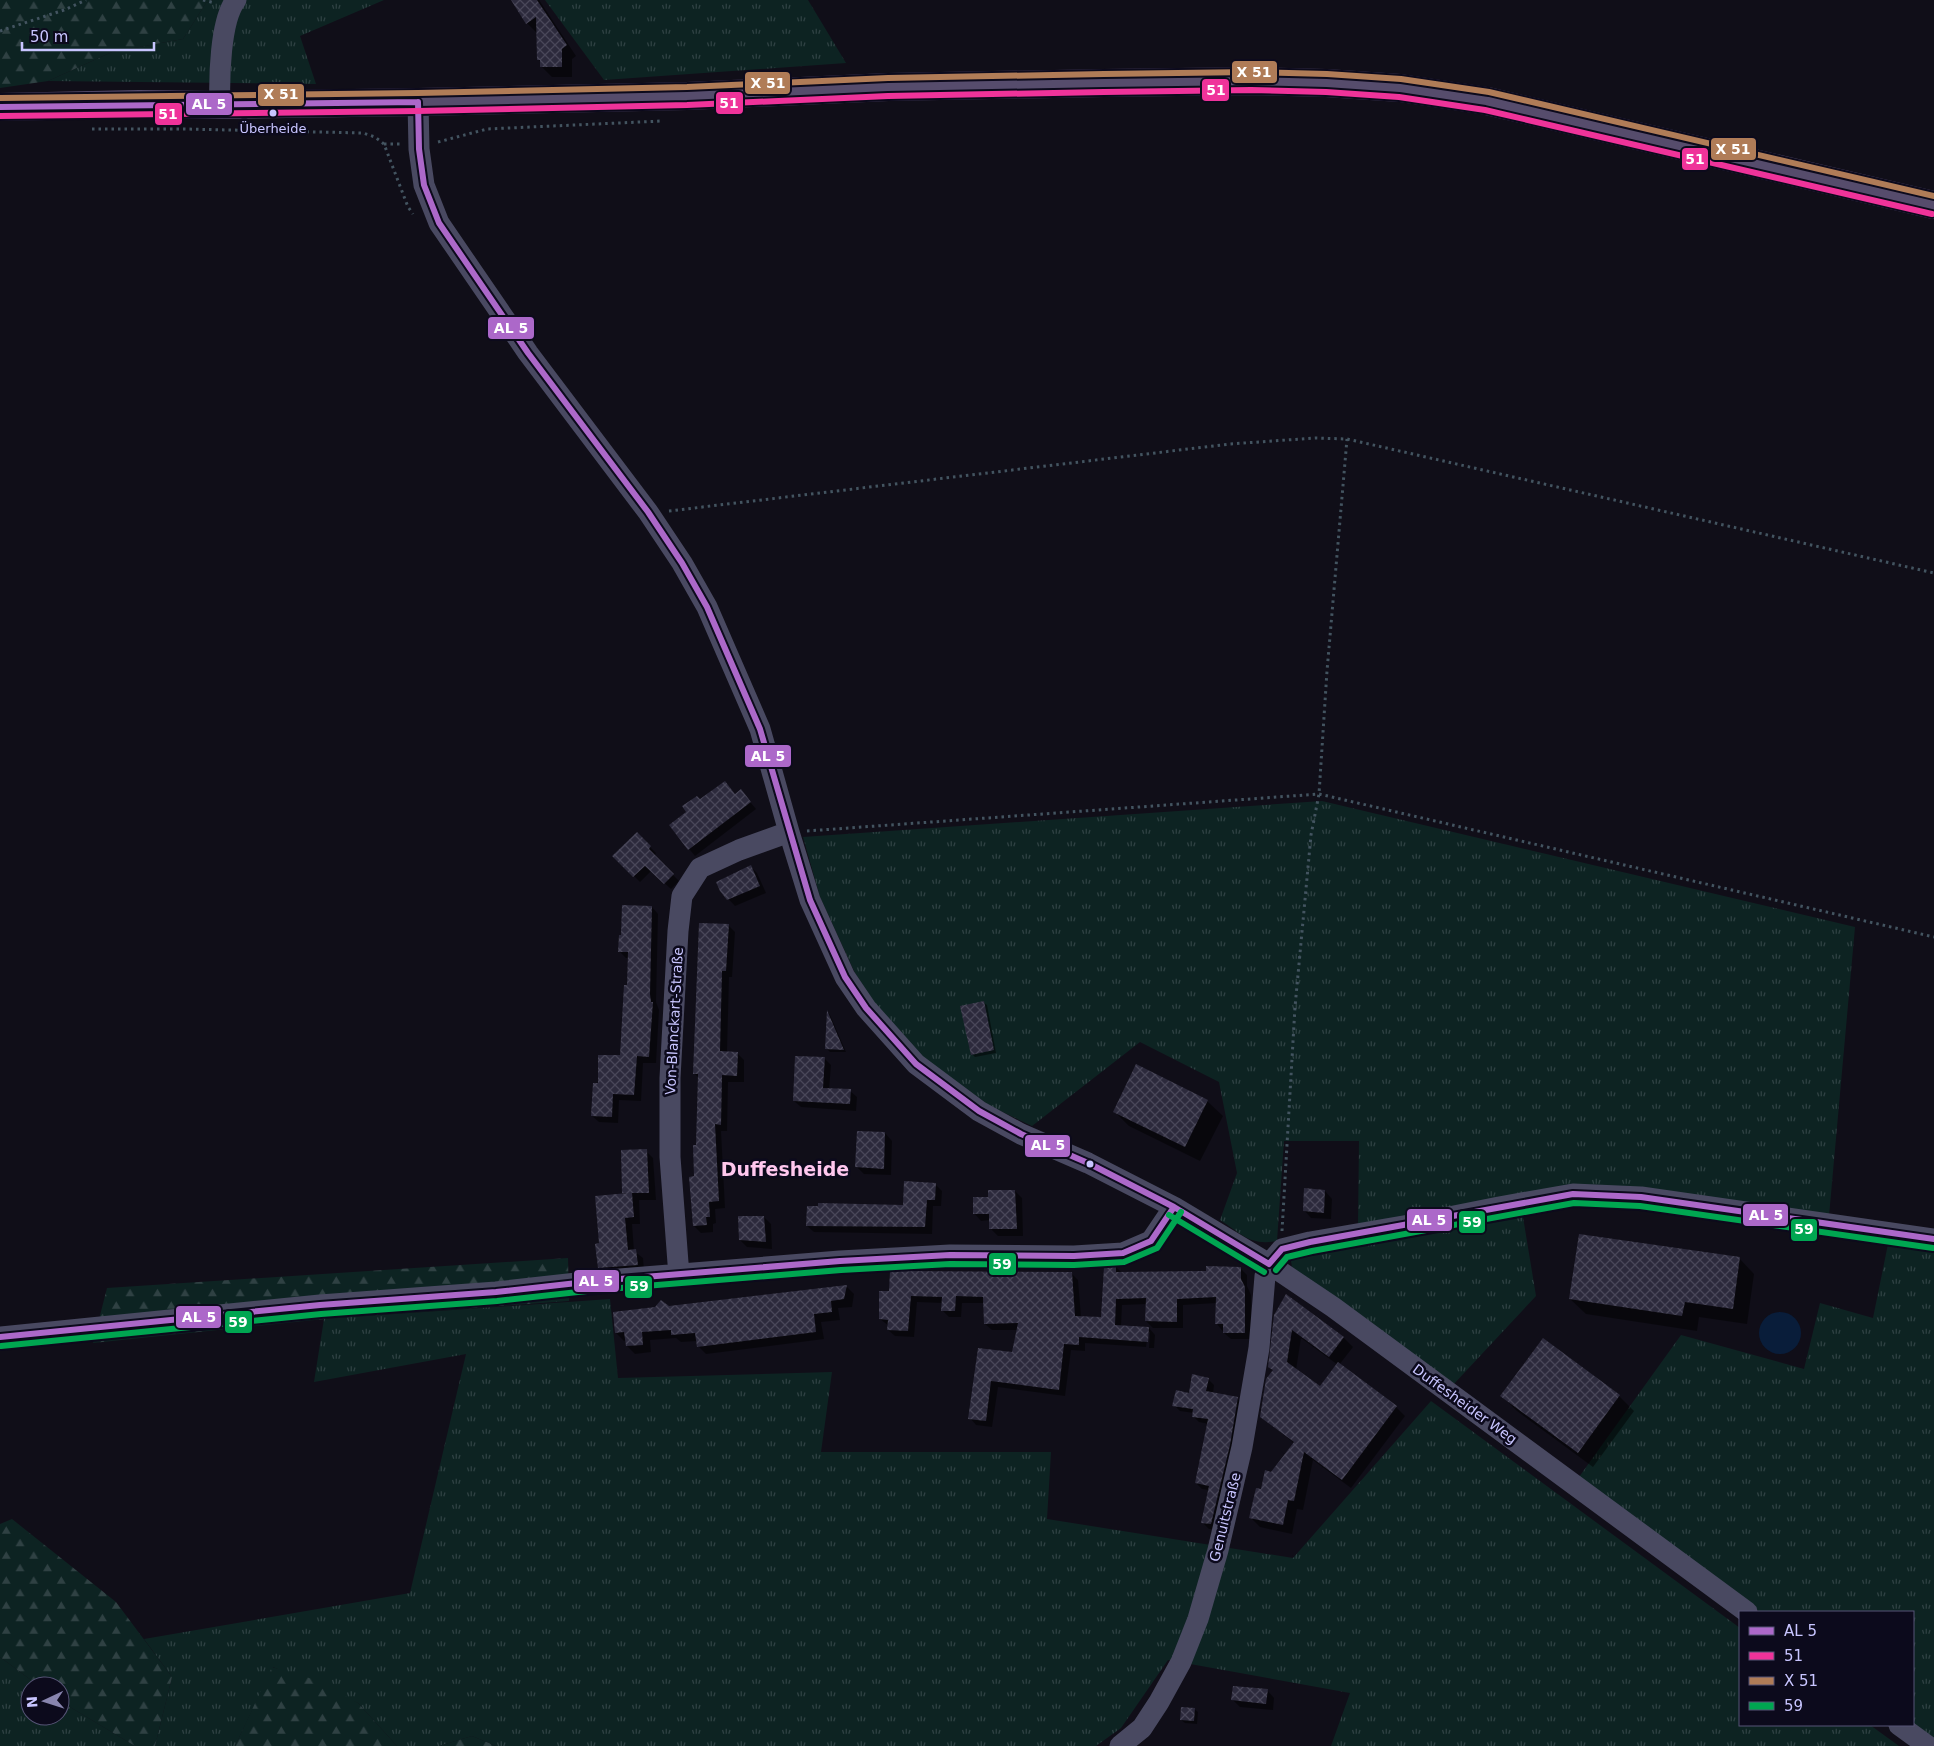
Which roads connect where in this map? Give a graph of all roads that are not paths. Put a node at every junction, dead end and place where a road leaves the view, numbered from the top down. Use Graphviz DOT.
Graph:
graph roads {
  1 [pos="236,0"];
  2 [pos="418,102"];
  3 [pos="220,105"];
  4 [pos="0,107"];
  5 [pos="1934,205"];
  6 [pos="789,832"];
  7 [pos="1174,1207"];
  8 [pos="1934,1239"];
  9 [pos="1275,1256"];
  10 [pos="679,1276"];
  11 [pos="0,1337"];
  12 [pos="1746,1611"];
  13 [pos="1900,1726"];
  14 [pos="1120,1746"];
  15 [pos="1928,1746"];
  1 -- 3 [label="street"];
  2 -- 3 [label="main road"];
  2 -- 5 [label="main road"];
  2 -- 6 [label="street, Duffesheider Weg"];
  3 -- 4 [label="main road"];
  6 -- 7 [label="street, Duffesheider Weg"];
  6 -- 10 [label="street, Von-Blanckart-Straße"];
  7 -- 9 [label="street, Duffesheider Weg"];
  7 -- 10 [label="street"];
  8 -- 9 [label="street"];
  9 -- 12 [label="street, Duffesheider Weg"];
  9 -- 14 [label="street, Genuitstraße"];
  10 -- 11 [label="street"];
  13 -- 15 [label="street"];
}
